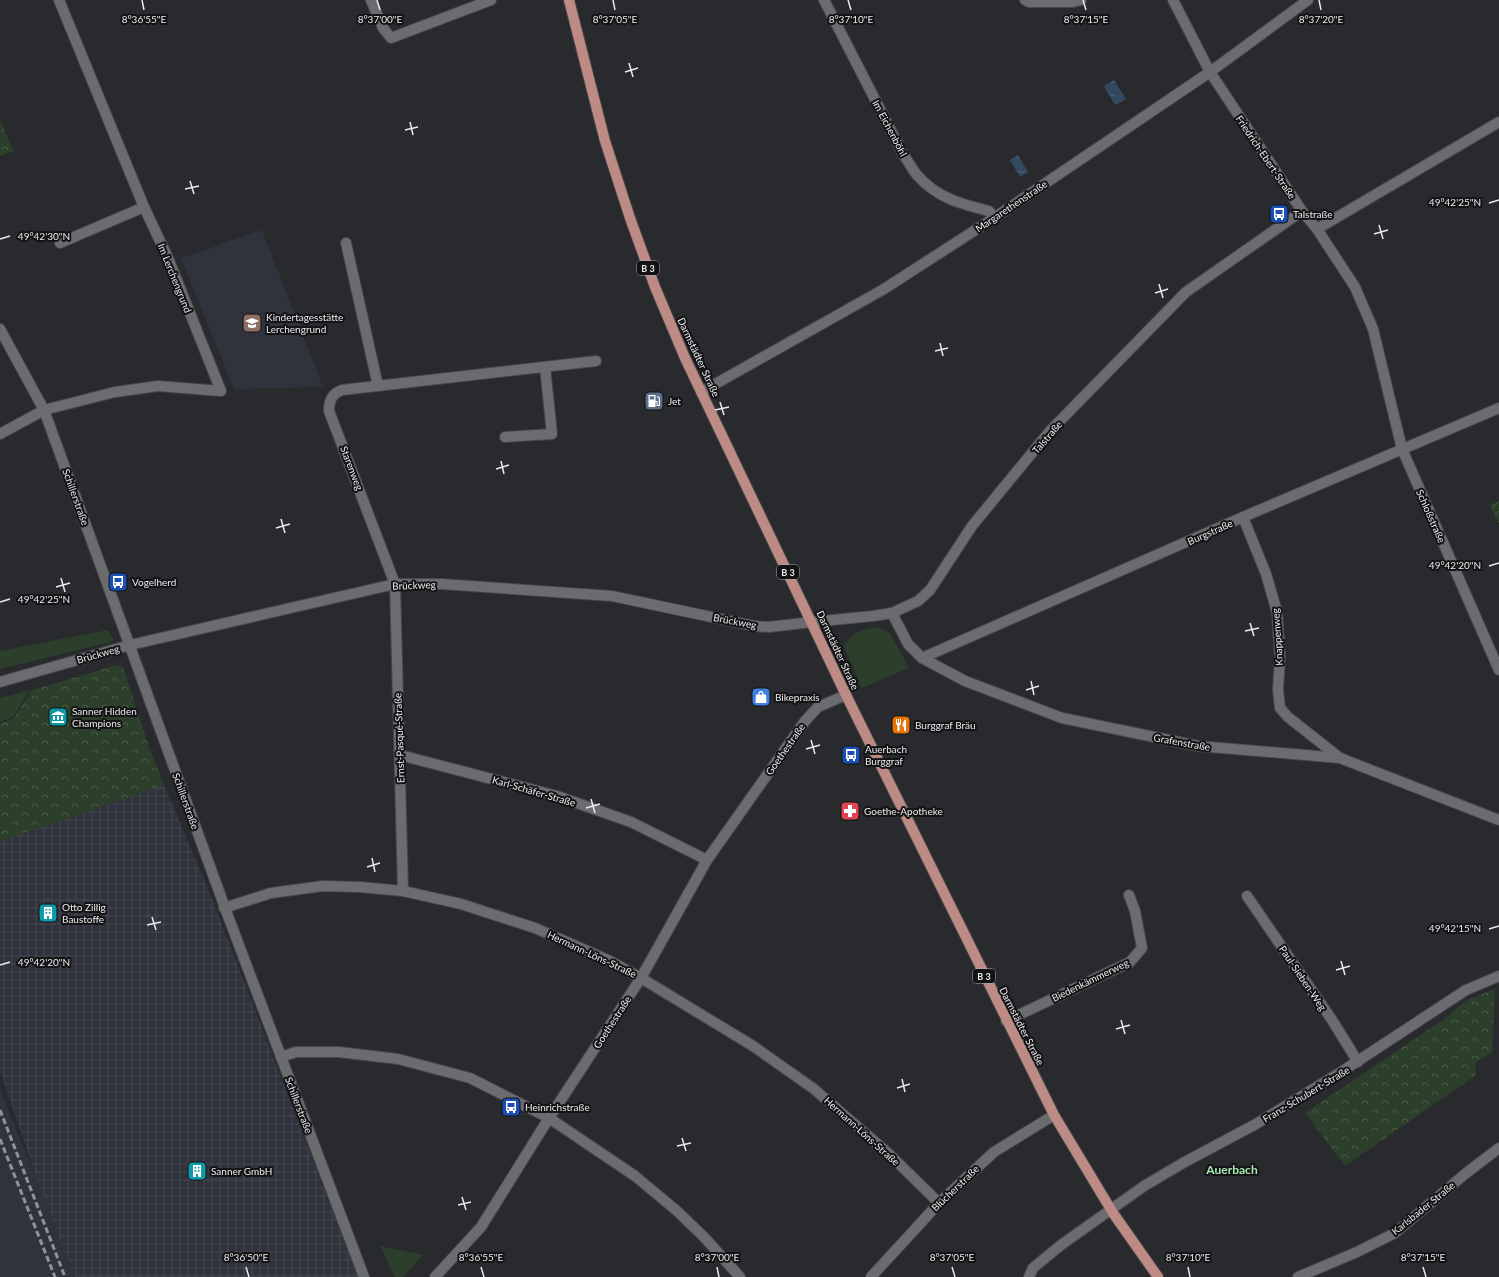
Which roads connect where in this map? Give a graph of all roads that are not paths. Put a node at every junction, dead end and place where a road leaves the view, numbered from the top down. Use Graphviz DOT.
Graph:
graph roads {
  1 [pos="59,0"];
  2 [pos="371,0"];
  3 [pos="491,0"];
  4 [pos="569,0"];
  5 [pos="824,0"];
  6 [pos="1025,0"];
  7 [pos="1080,0"];
  8 [pos="1172,0"];
  9 [pos="1308,0"];
  10 [pos="1210,72"];
  11 [pos="1499,122"];
  12 [pos="144,207"];
  13 [pos="1302,211"];
  14 [pos="994,218"];
  15 [pos="1317,229"];
  16 [pos="60,243"];
  17 [pos="346,243"];
  18 [pos="0,330"];
  19 [pos="596,361"];
  20 [pos="545,367"];
  21 [pos="378,386"];
  22 [pos="701,392"];
  23 [pos="1499,408"];
  24 [pos="44,410"];
  25 [pos="0,434"];
  26 [pos="506,437"];
  27 [pos="1402,449"];
  28 [pos="1243,517"];
  29 [pos="395,584"];
  30 [pos="892,613"];
  31 [pos="812,622"];
  32 [pos="130,645"];
  33 [pos="922,658"];
  34 [pos="1499,670"];
  35 [pos="0,682"];
  36 [pos="846,695"];
  37 [pos="400,755"];
  38 [pos="1340,758"];
  39 [pos="1499,820"];
  40 [pos="707,860"];
  41 [pos="403,891"];
  42 [pos="1129,895"];
  43 [pos="1247,896"];
  44 [pos="224,908"];
  45 [pos="1499,976"];
  46 [pos="641,978"];
  47 [pos="1006,1021"];
  48 [pos="281,1057"];
  49 [pos="1358,1062"];
  50 [pos="1054,1116"];
  51 [pos="549,1118"];
  52 [pos="1499,1148"];
  53 [pos="938,1203"];
  54 [pos="1111,1210"];
  55 [pos="364,1277"];
  56 [pos="435,1277"];
  57 [pos="740,1277"];
  58 [pos="871,1277"];
  59 [pos="1029,1277"];
  60 [pos="1158,1277"];
  61 [pos="1298,1277"];
  1 -- 12 [label="street, Im Lerchengrund"];
  2 -- 3 [label="street"];
  4 -- 22 [label="main road, Darmstädter Straße / B 3"];
  5 -- 14 [label="street, Im Eichenböhl"];
  6 -- 7 [label="street"];
  8 -- 10 [label="street, Friedrich-Ebert-Straße"];
  9 -- 10 [label="street, Margarethenstraße"];
  10 -- 13 [label="street, Friedrich-Ebert-Straße"];
  10 -- 14 [label="street, Margarethenstraße"];
  11 -- 15 [label="street"];
  12 -- 16 [label="street"];
  12 -- 24 [label="street, Im Lerchengrund"];
  13 -- 15 [label="street, Friedrich-Ebert-Straße"];
  13 -- 30 [label="street, Talstraße"];
  14 -- 22 [label="street, Margarethenstraße"];
  15 -- 27 [label="street, Friedrich-Ebert-Straße"];
  17 -- 21 [label="street"];
  18 -- 24 [label="street, Schillerstraße"];
  19 -- 20 [label="street, Starenweg"];
  20 -- 21 [label="street, Starenweg"];
  20 -- 26 [label="street"];
  21 -- 29 [label="street, Starenweg"];
  22 -- 31 [label="main road, Darmstädter Straße / B 3"];
  23 -- 27 [label="street, Burgstraße"];
  24 -- 25 [label="street"];
  24 -- 32 [label="street, Schillerstraße"];
  27 -- 28 [label="street, Burgstraße"];
  27 -- 34 [label="street, Schloßstraße"];
  28 -- 33 [label="street, Burgstraße"];
  28 -- 38 [label="street, Knappenweg"];
  29 -- 31 [label="street, Brückweg"];
  29 -- 32 [label="street, Brückweg"];
  29 -- 37 [label="street, Ernst-Pasqué-Straße"];
  30 -- 31 [label="street, Talstraße"];
  30 -- 33 [label="street, Grafenstraße"];
  31 -- 36 [label="main road, Darmstädter Straße / B 3"];
  32 -- 35 [label="street, Brückweg"];
  32 -- 44 [label="street, Schillerstraße"];
  33 -- 38 [label="street, Grafenstraße"];
  36 -- 40 [label="street, Goethestraße"];
  36 -- 47 [label="main road, Darmstädter Straße / B 3"];
  37 -- 40 [label="street, Karl-Schäfer-Straße"];
  37 -- 41 [label="street, Ernst-Pasqué-Straße"];
  38 -- 39 [label="street, Grafenstraße"];
  40 -- 46 [label="street, Goethestraße"];
  41 -- 44 [label="street, Hermann-Löns-Straße"];
  41 -- 46 [label="street, Hermann-Löns-Straße"];
  42 -- 47 [label="street, Biedenkämmerweg"];
  43 -- 49 [label="street, Paul-Sieben-Weg"];
  44 -- 48 [label="street, Schillerstraße"];
  45 -- 49 [label="street, Franz-Schubert-Straße"];
  46 -- 51 [label="street, Goethestraße"];
  46 -- 53 [label="street, Hermann-Löns-Straße"];
  47 -- 50 [label="main road, Darmstädter Straße / B 3"];
  48 -- 51 [label="street"];
  48 -- 55 [label="street, Schillerstraße"];
  49 -- 54 [label="street, Franz-Schubert-Straße"];
  50 -- 53 [label="street, Blücherstraße"];
  50 -- 54 [label="main road, Darmstädter Straße / B 3"];
  51 -- 56 [label="street, Goethestraße"];
  51 -- 57 [label="street"];
  52 -- 61 [label="street, Karlsbader Straße"];
  53 -- 58 [label="street, Blücherstraße"];
  54 -- 59 [label="street, Franz-Schubert-Straße"];
  54 -- 60 [label="main road, Darmstädter Straße / B 3"];
}
